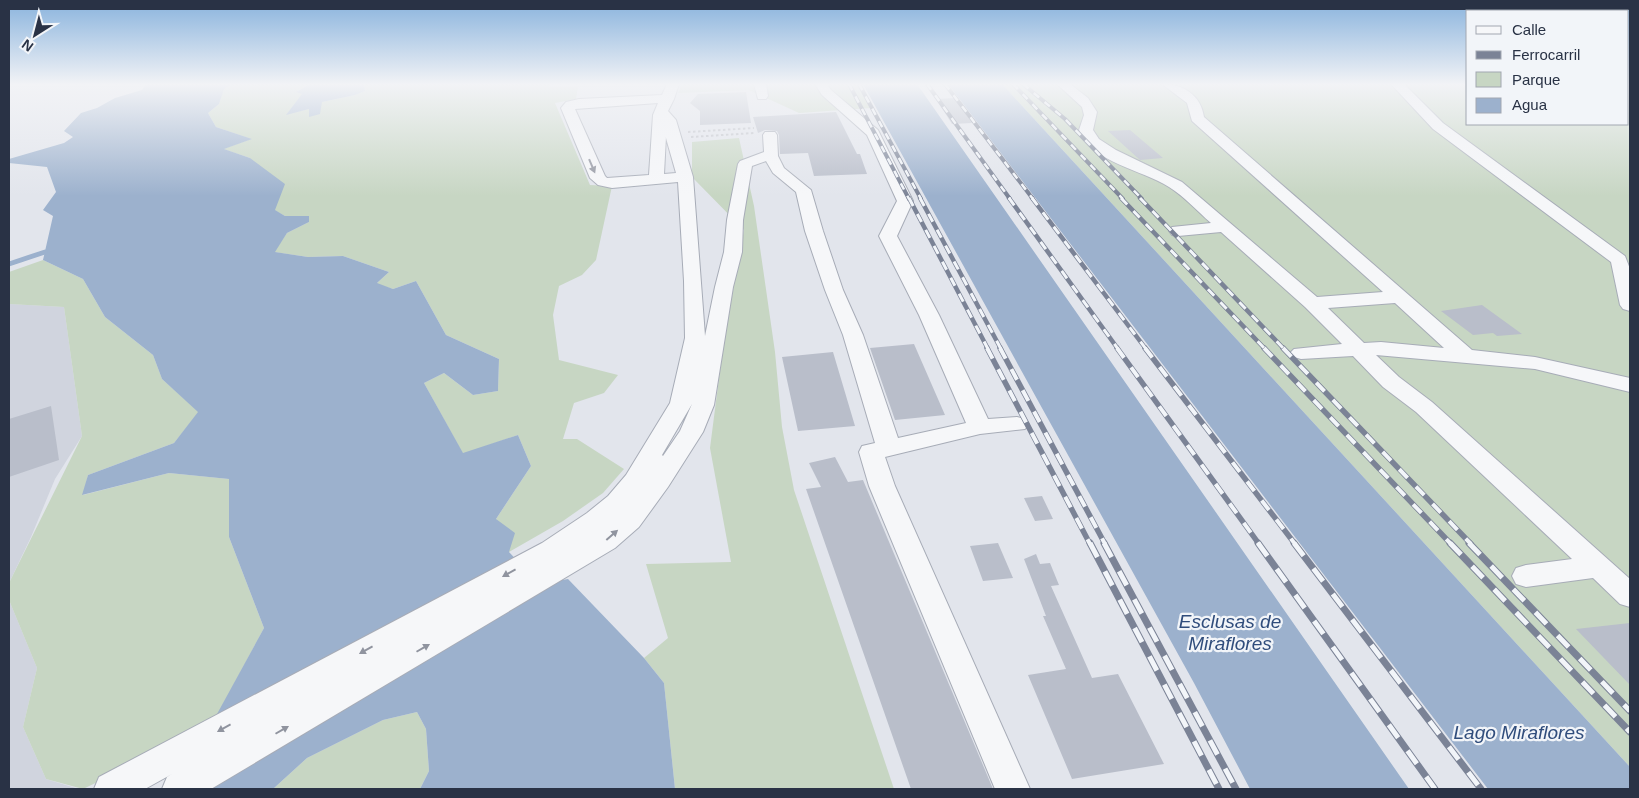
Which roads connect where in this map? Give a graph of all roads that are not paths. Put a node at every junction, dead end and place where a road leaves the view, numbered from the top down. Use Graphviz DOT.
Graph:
graph roads {
  1 [pos="574,121"];
  2 [pos="662,121"];
  3 [pos="669,121"];
  4 [pos="859,121"];
  5 [pos="1087,121"];
  6 [pos="1201,121"];
  7 [pos="1433,121"];
  8 [pos="685,176"];
  9 [pos="656,179"];
  10 [pos="1223,227"];
  11 [pos="1178,231"];
  12 [pos="1400,297"];
  13 [pos="1312,303"];
  14 [pos="1630,305"];
  15 [pos="1359,348"];
  16 [pos="1300,353"];
  17 [pos="1466,356"];
  18 [pos="1630,385"];
  19 [pos="1017,424"];
  20 [pos="980,427"];
  21 [pos="889,448"];
  22 [pos="650,455"];
  23 [pos="660,480"];
  24 [pos="562,556"];
  25 [pos="1598,567"];
  26 [pos="1526,576"];
  27 [pos="1630,596"];
  28 [pos="111,789"];
  29 [pos="179,789"];
  30 [pos="1013,789"];
  1 -- 9 [label="lane, one-way"];
  2 -- 9 [label="lane"];
  3 -- 8 [label="lane"];
  4 -- 20 [label="lane"];
  5 -- 10 [label="lane"];
  6 -- 12 [label="lane"];
  7 -- 14 [label="lane"];
  8 -- 9 [label="lane"];
  8 -- 22 [label="lane"];
  10 -- 11 [label="lane"];
  10 -- 13 [label="lane"];
  12 -- 13 [label="lane"];
  12 -- 17 [label="lane"];
  13 -- 15 [label="lane"];
  15 -- 16 [label="lane"];
  15 -- 17 [label="lane"];
  15 -- 25 [label="lane"];
  17 -- 18 [label="lane"];
  19 -- 20 [label="lane"];
  20 -- 21 [label="lane"];
  21 -- 23 [label="lane"];
  21 -- 30 [label="lane"];
  22 -- 23 [label="lane"];
  22 -- 24 [label="lane"];
  24 -- 23 [label="lane, one-way"];
  24 -- 28 [label="lane, one-way"];
  29 -- 24 [label="lane, one-way"];
  25 -- 26 [label="lane"];
  25 -- 27 [label="lane"];
}
